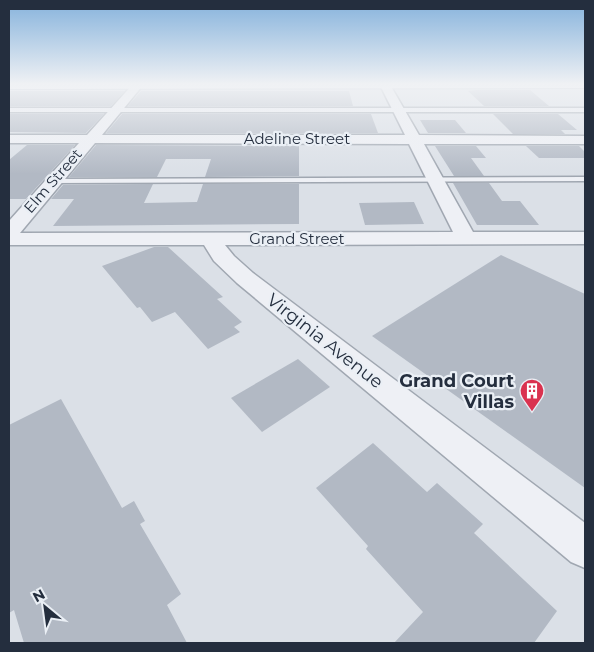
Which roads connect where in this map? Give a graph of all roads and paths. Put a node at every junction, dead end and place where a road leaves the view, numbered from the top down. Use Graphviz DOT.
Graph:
graph roads {
  1 [pos="113,113"];
  2 [pos="400,113"];
  3 [pos="9,139"];
  4 [pos="90,139"];
  5 [pos="414,139"];
  6 [pos="585,140"];
  7 [pos="585,179"];
  8 [pos="435,180"];
  9 [pos="53,181"];
  10 [pos="9,233"];
  11 [pos="466,238"];
  12 [pos="585,238"];
  13 [pos="9,239"];
  14 [pos="212,240"];
  15 [pos="585,548"];
  1 -- 4 [label="street, Elm Street"];
  2 -- 5 [label="street"];
  3 -- 4 [label="street, Adeline Street"];
  4 -- 5 [label="street, Adeline Street"];
  4 -- 9 [label="street, Elm Street"];
  5 -- 6 [label="street, Adeline Street"];
  5 -- 8 [label="street"];
  7 -- 8 [label="lane"];
  8 -- 9 [label="lane"];
  8 -- 11 [label="street"];
  9 -- 10 [label="street, Elm Street"];
  11 -- 12 [label="street, Grand Street"];
  11 -- 14 [label="street, Grand Street"];
  13 -- 14 [label="street, Grand Street"];
  14 -- 15 [label="street, Virginia Avenue"];
}
